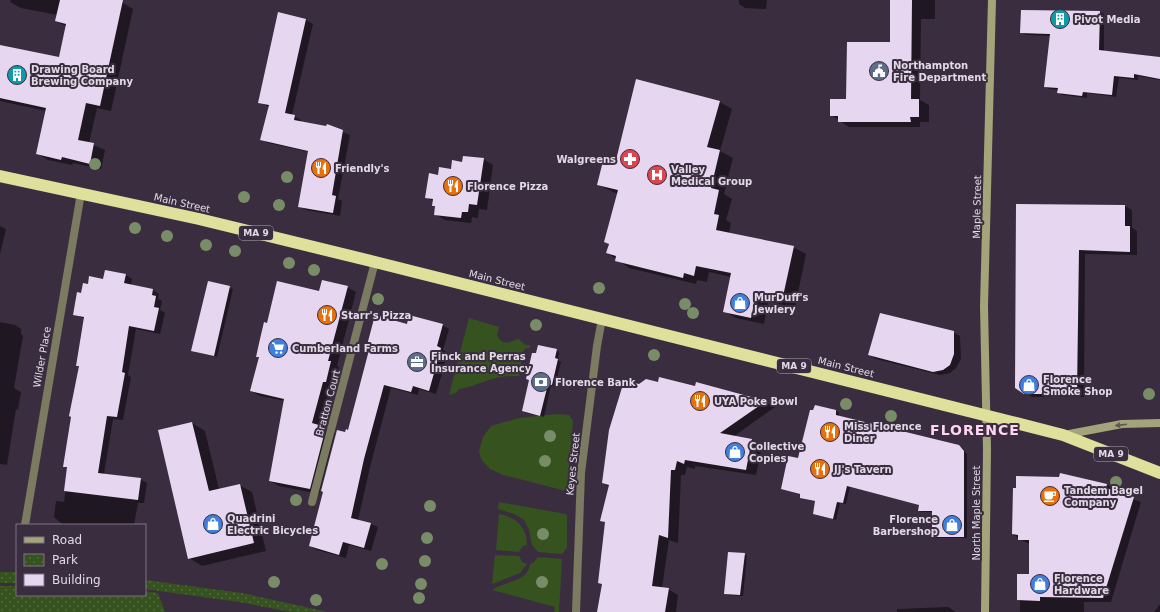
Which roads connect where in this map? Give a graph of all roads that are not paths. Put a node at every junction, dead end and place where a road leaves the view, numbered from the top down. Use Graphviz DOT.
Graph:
graph roads {
  1 [pos="992,0"];
  2 [pos="0,176"];
  3 [pos="81,193"];
  4 [pos="375,262"];
  5 [pos="602,319"];
  6 [pos="986,415"];
  7 [pos="1160,423"];
  8 [pos="1062,435"];
  9 [pos="1160,473"];
  10 [pos="312,502"];
  11 [pos="25,524"];
  12 [pos="576,612"];
  13 [pos="985,612"];
  1 -- 6 [label="main road, Maple Street"];
  2 -- 3 [label="highway, Main Street / MA 9"];
  3 -- 4 [label="highway, Main Street / MA 9"];
  3 -- 11 [label="street, Wilder Place"];
  4 -- 5 [label="highway, Main Street / MA 9"];
  4 -- 10 [label="street, Bratton Court"];
  5 -- 6 [label="highway, Main Street / MA 9"];
  5 -- 12 [label="street, Keyes Street"];
  6 -- 8 [label="highway, MA 9"];
  6 -- 13 [label="main road, North Maple Street"];
  7 -- 8 [label="main road, one-way"];
  8 -- 9 [label="highway, MA 9"];
}
